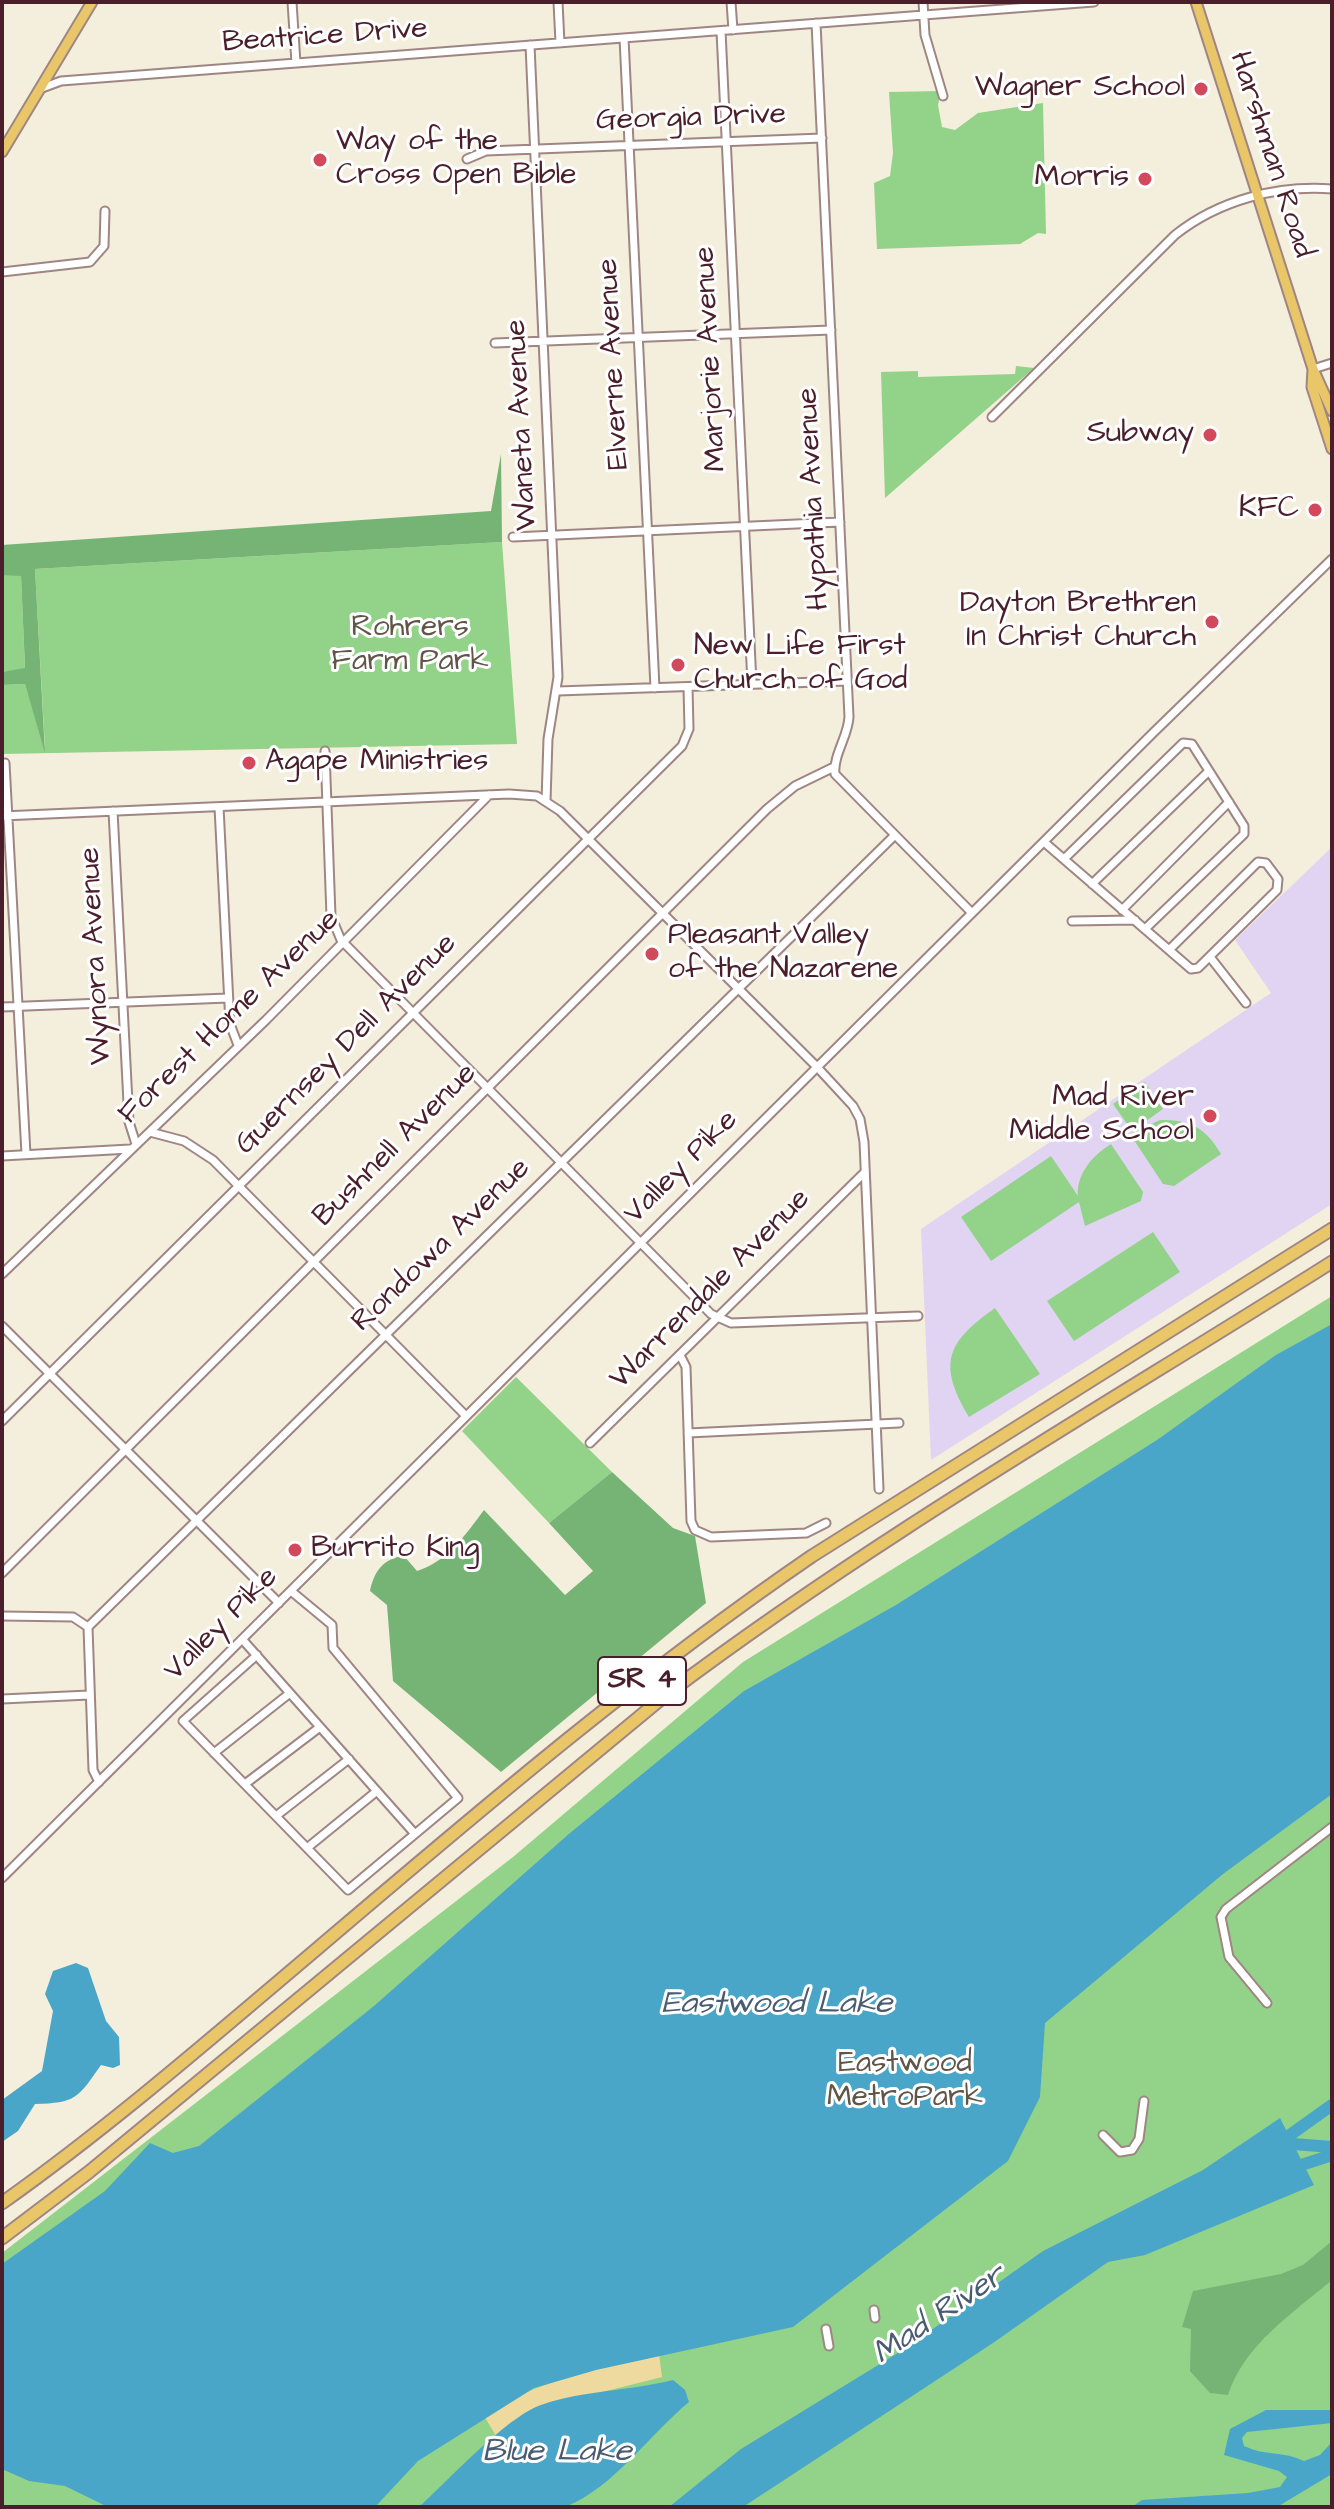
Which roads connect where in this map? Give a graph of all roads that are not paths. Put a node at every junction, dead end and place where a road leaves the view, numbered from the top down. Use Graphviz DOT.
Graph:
graph roads {
  1 [pos="92,2"];
  2 [pos="292,2"];
  3 [pos="558,2"];
  4 [pos="731,2"];
  5 [pos="923,2"];
  6 [pos="1094,2"];
  7 [pos="1196,2"];
  8 [pos="923,15"];
  9 [pos="816,23"];
  10 [pos="733,30"];
  11 [pos="721,31"];
  12 [pos="624,38"];
  13 [pos="560,43"];
  14 [pos="530,45"];
  15 [pos="296,63"];
  16 [pos="40,89"];
  17 [pos="943,96"];
  18 [pos="822,138"];
  19 [pos="726,142"];
  20 [pos="629,145"];
  21 [pos="534,149"];
  22 [pos="2,152"];
  23 [pos="467,159"];
  24 [pos="1332,189"];
  25 [pos="1258,195"];
  26 [pos="105,211"];
  27 [pos="2,272"];
  28 [pos="831,330"];
  29 [pos="735,334"];
  30 [pos="638,338"];
  31 [pos="495,343"];
  32 [pos="543,343"];
  33 [pos="1332,363"];
  34 [pos="1313,369"];
  35 [pos="1332,411"];
  36 [pos="992,417"];
  37 [pos="1332,449"];
  38 [pos="840,522"];
  39 [pos="745,526"];
  40 [pos="647,531"];
  41 [pos="552,535"];
  42 [pos="513,537"];
  43 [pos="1332,559"];
  44 [pos="847,681"];
  45 [pos="752,684"];
  46 [pos="688,687"];
  47 [pos="655,688"];
  48 [pos="558,691"];
  49 [pos="325,751"];
  50 [pos="5,763"];
  51 [pos="834,767"];
  52 [pos="1209,771"];
  53 [pos="489,795"];
  54 [pos="546,801"];
  55 [pos="327,802"];
  56 [pos="1229,802"];
  57 [pos="219,807"];
  58 [pos="113,811"];
  59 [pos="5,816"];
  60 [pos="894,836"];
  61 [pos="589,839"];
  62 [pos="1044,842"];
  63 [pos="1064,859"];
  64 [pos="1092,884"];
  65 [pos="1122,910"];
  66 [pos="663,913"];
  67 [pos="972,913"];
  68 [pos="1135,920"];
  69 [pos="1072,921"];
  70 [pos="1145,929"];
  71 [pos="343,943"];
  72 [pos="1169,950"];
  73 [pos="1210,957"];
  74 [pos="739,989"];
  75 [pos="228,998"];
  76 [pos="124,1002"];
  77 [pos="1246,1003"];
  78 [pos="2,1007"];
  79 [pos="18,1007"];
  80 [pos="413,1013"];
  81 [pos="238,1045"];
  82 [pos="817,1067"];
  83 [pos="488,1088"];
  84 [pos="150,1132"];
  85 [pos="133,1146"];
  86 [pos="26,1154"];
  87 [pos="2,1156"];
  88 [pos="561,1163"];
  89 [pos="865,1172"];
  90 [pos="237,1188"];
  91 [pos="1332,1229"];
  92 [pos="639,1244"];
  93 [pos="1332,1262"];
  94 [pos="313,1263"];
  95 [pos="2,1274"];
  96 [pos="918,1316"];
  97 [pos="871,1318"];
  98 [pos="717,1319"];
  99 [pos="2,1326"];
  100 [pos="385,1335"];
  101 [pos="680,1355"];
  102 [pos="50,1374"];
  103 [pos="466,1416"];
  104 [pos="2,1421"];
  105 [pos="899,1423"];
  106 [pos="876,1424"];
  107 [pos="688,1433"];
  108 [pos="590,1443"];
  109 [pos="126,1449"];
  110 [pos="879,1489"];
  111 [pos="197,1520"];
  112 [pos="826,1523"];
  113 [pos="2,1573"];
  114 [pos="291,1591"];
  115 [pos="279,1603"];
  116 [pos="2,1616"];
  117 [pos="88,1627"];
  118 [pos="242,1639"];
  119 [pos="257,1655"];
  120 [pos="290,1693"];
  121 [pos="89,1695"];
  122 [pos="2,1699"];
  123 [pos="320,1727"];
  124 [pos="214,1753"];
  125 [pos="349,1759"];
  126 [pos="99,1782"];
  127 [pos="245,1784"];
  128 [pos="377,1791"];
  129 [pos="276,1816"];
  130 [pos="1332,1827"];
  131 [pos="415,1834"];
  132 [pos="307,1848"];
  133 [pos="2,1878"];
  134 [pos="1267,2003"];
  135 [pos="1144,2101"];
  136 [pos="1103,2135"];
  137 [pos="2,2203"];
  138 [pos="2,2238"];
  139 [pos="826,2329"];
  140 [pos="829,2346"];
  1 -- 16 [label="main road"];
  2 -- 15 [label="street"];
  3 -- 13 [label="street"];
  4 -- 10 [label="street"];
  5 -- 8 [label="street"];
  6 -- 8 [label="street, Beatrice Drive"];
  7 -- 25 [label="main road, Harshman Road"];
  8 -- 9 [label="street, Beatrice Drive"];
  8 -- 17 [label="street"];
  9 -- 10 [label="street, Beatrice Drive"];
  9 -- 18 [label="street, Hypathia Avenue"];
  10 -- 11 [label="street, Beatrice Drive"];
  11 -- 12 [label="street, Beatrice Drive"];
  11 -- 19 [label="street, Marjorie Avenue"];
  12 -- 13 [label="street, Beatrice Drive"];
  12 -- 20 [label="street, Elverne Avenue"];
  13 -- 14 [label="street, Beatrice Drive"];
  14 -- 15 [label="street, Beatrice Drive"];
  14 -- 21 [label="street, Waneta Avenue"];
  15 -- 16 [label="street, Beatrice Drive"];
  16 -- 22 [label="main road"];
  18 -- 19 [label="street, Georgia Drive"];
  18 -- 28 [label="street, Hypathia Avenue"];
  19 -- 20 [label="street, Georgia Drive"];
  19 -- 29 [label="street, Marjorie Avenue"];
  20 -- 21 [label="street, Georgia Drive"];
  20 -- 30 [label="street, Elverne Avenue"];
  21 -- 23 [label="street, Georgia Drive"];
  21 -- 32 [label="street, Waneta Avenue"];
  24 -- 25 [label="street"];
  25 -- 34 [label="main road, Harshman Road"];
  25 -- 36 [label="street"];
  26 -- 27 [label="street"];
  28 -- 29 [label="street"];
  28 -- 38 [label="street, Hypathia Avenue"];
  29 -- 30 [label="street"];
  29 -- 39 [label="street, Marjorie Avenue"];
  30 -- 32 [label="street"];
  30 -- 40 [label="street, Elverne Avenue"];
  31 -- 32 [label="street"];
  32 -- 41 [label="street, Waneta Avenue"];
  33 -- 34 [label="street"];
  34 -- 35 [label="main road, Harshman Road"];
  34 -- 37 [label="main road, Harshman Road"];
  38 -- 39 [label="street"];
  38 -- 44 [label="street, Hypathia Avenue"];
  39 -- 40 [label="street"];
  39 -- 45 [label="street, Marjorie Avenue"];
  40 -- 41 [label="street"];
  40 -- 47 [label="street, Elverne Avenue"];
  41 -- 42 [label="street"];
  41 -- 48 [label="street, Waneta Avenue"];
  43 -- 62 [label="street, Valley Pike"];
  44 -- 45 [label="street"];
  44 -- 51 [label="street, Hypathia Avenue"];
  45 -- 46 [label="street"];
  46 -- 47 [label="street"];
  46 -- 61 [label="street, Guernsey Dell Avenue"];
  47 -- 48 [label="street"];
  48 -- 54 [label="street, Waneta Avenue"];
  49 -- 55 [label="street"];
  50 -- 59 [label="street"];
  51 -- 60 [label="street"];
  51 -- 66 [label="street, Bushnell Avenue"];
  52 -- 56 [label="street"];
  52 -- 63 [label="street"];
  52 -- 64 [label="street"];
  53 -- 54 [label="street"];
  53 -- 55 [label="street"];
  53 -- 71 [label="street, Forest Home Avenue"];
  54 -- 61 [label="street"];
  55 -- 57 [label="street"];
  55 -- 71 [label="street"];
  56 -- 65 [label="street"];
  56 -- 70 [label="street"];
  57 -- 58 [label="street"];
  57 -- 75 [label="street"];
  58 -- 59 [label="street"];
  58 -- 76 [label="street, Wynora Avenue"];
  59 -- 79 [label="street"];
  60 -- 67 [label="street"];
  60 -- 74 [label="street, Rondowa Avenue"];
  61 -- 66 [label="street"];
  61 -- 80 [label="street, Guernsey Dell Avenue"];
  62 -- 63 [label="street"];
  62 -- 67 [label="street, Valley Pike"];
  63 -- 64 [label="street"];
  64 -- 65 [label="street"];
  65 -- 68 [label="street"];
  66 -- 74 [label="street"];
  66 -- 83 [label="street, Bushnell Avenue"];
  67 -- 82 [label="street, Valley Pike"];
  68 -- 69 [label="street"];
  68 -- 70 [label="street"];
  70 -- 72 [label="street"];
  71 -- 80 [label="street"];
  71 -- 81 [label="street, Forest Home Avenue"];
  72 -- 73 [label="street"];
  72 -- 73 [label="street"];
  73 -- 77 [label="street"];
  74 -- 82 [label="street"];
  74 -- 88 [label="street, Rondowa Avenue"];
  75 -- 76 [label="street"];
  75 -- 81 [label="street"];
  76 -- 79 [label="street"];
  76 -- 85 [label="street, Wynora Avenue"];
  78 -- 79 [label="street"];
  79 -- 86 [label="street"];
  80 -- 83 [label="street"];
  80 -- 90 [label="street, Guernsey Dell Avenue"];
  81 -- 84 [label="street, Forest Home Avenue"];
  82 -- 89 [label="street"];
  82 -- 92 [label="street, Valley Pike"];
  83 -- 88 [label="street"];
  83 -- 94 [label="street, Bushnell Avenue"];
  84 -- 85 [label="street, Forest Home Avenue"];
  84 -- 90 [label="street"];
  85 -- 86 [label="street"];
  85 -- 95 [label="street, Forest Home Avenue"];
  86 -- 87 [label="street"];
  88 -- 92 [label="street"];
  88 -- 100 [label="street, Rondowa Avenue"];
  89 -- 97 [label="street"];
  89 -- 98 [label="street, Warrendale Avenue"];
  90 -- 94 [label="street"];
  90 -- 102 [label="street, Guernsey Dell Avenue"];
  91 -- 137 [label="highway, SR 4"];
  92 -- 98 [label="street"];
  92 -- 103 [label="street, Valley Pike"];
  93 -- 138 [label="highway, SR 4"];
  94 -- 100 [label="street"];
  94 -- 109 [label="street, Bushnell Avenue"];
  96 -- 97 [label="street"];
  97 -- 98 [label="street"];
  97 -- 106 [label="street"];
  98 -- 101 [label="street, Warrendale Avenue"];
  99 -- 102 [label="street"];
  100 -- 103 [label="street"];
  100 -- 111 [label="street, Rondowa Avenue"];
  101 -- 107 [label="street"];
  101 -- 108 [label="street, Warrendale Avenue"];
  102 -- 104 [label="street, Guernsey Dell Avenue"];
  102 -- 109 [label="street"];
  103 -- 114 [label="street, Valley Pike"];
  105 -- 106 [label="street"];
  106 -- 107 [label="street"];
  106 -- 110 [label="street"];
  107 -- 112 [label="street"];
  109 -- 111 [label="street"];
  109 -- 113 [label="street, Bushnell Avenue"];
  111 -- 115 [label="street"];
  111 -- 117 [label="street, Rondowa Avenue"];
  114 -- 115 [label="street, Valley Pike"];
  114 -- 131 [label="street"];
  115 -- 118 [label="street, Valley Pike"];
  116 -- 117 [label="street"];
  117 -- 121 [label="street"];
  118 -- 119 [label="street"];
  118 -- 126 [label="street, Valley Pike"];
  119 -- 120 [label="street"];
  119 -- 124 [label="street"];
  120 -- 123 [label="street"];
  120 -- 124 [label="street"];
  121 -- 122 [label="street"];
  121 -- 126 [label="street"];
  123 -- 125 [label="street"];
  123 -- 127 [label="street"];
  124 -- 127 [label="street"];
  125 -- 128 [label="street"];
  125 -- 129 [label="street"];
  126 -- 133 [label="street, Valley Pike"];
  127 -- 129 [label="street"];
  128 -- 131 [label="street"];
  128 -- 132 [label="street"];
  129 -- 132 [label="street"];
  130 -- 134 [label="street"];
  131 -- 132 [label="street"];
  135 -- 136 [label="street"];
  139 -- 140 [label="street"];
}
